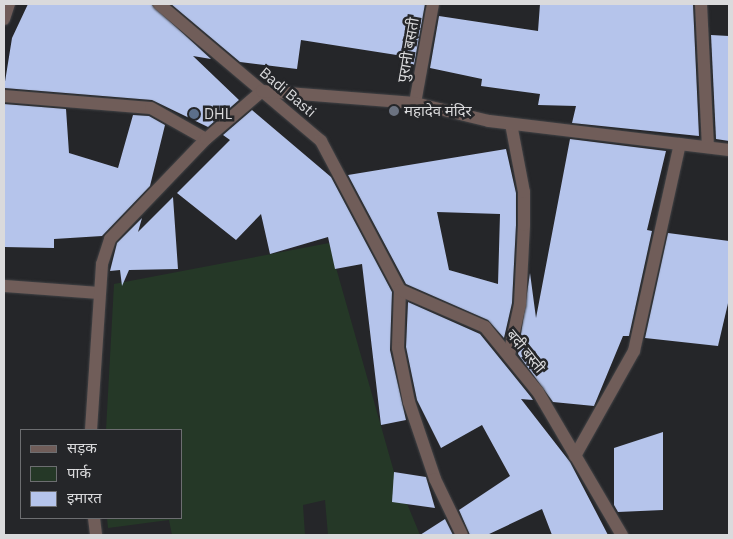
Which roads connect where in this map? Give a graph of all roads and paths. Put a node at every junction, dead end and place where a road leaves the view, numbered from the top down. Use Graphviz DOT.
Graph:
graph roads {
  1 [pos="9,4"];
  2 [pos="159,4"];
  3 [pos="433,4"];
  4 [pos="702,4"];
  5 [pos="4,19"];
  6 [pos="262,91"];
  7 [pos="4,96"];
  8 [pos="415,103"];
  9 [pos="512,124"];
  10 [pos="206,139"];
  11 [pos="680,144"];
  12 [pos="708,147"];
  13 [pos="729,150"];
  14 [pos="4,286"];
  15 [pos="400,290"];
  16 [pos="100,293"];
  17 [pos="510,355"];
  18 [pos="91,429"];
  19 [pos="575,456"];
  20 [pos="94,519"];
  21 [pos="96,535"];
  22 [pos="462,535"];
  23 [pos="622,535"];
  1 -- 5 [label="street"];
  2 -- 6 [label="street, Badi Basti"];
  3 -- 8 [label="street, पुरानी बसती"];
  4 -- 12 [label="street"];
  6 -- 8 [label="street"];
  6 -- 10 [label="street"];
  6 -- 15 [label="street, Badi Basti"];
  7 -- 10 [label="street"];
  8 -- 9 [label="street"];
  9 -- 11 [label="street"];
  9 -- 17 [label="street"];
  10 -- 16 [label="street"];
  11 -- 12 [label="street"];
  11 -- 19 [label="street"];
  12 -- 13 [label="street"];
  14 -- 16 [label="street"];
  15 -- 17 [label="street, बदी बस्ती"];
  15 -- 22 [label="street"];
  16 -- 18 [label="street"];
  17 -- 19 [label="street, बदी बस्ती"];
  19 -- 23 [label="street, बदी बस्ती"];
  20 -- 21 [label="street"];
}
